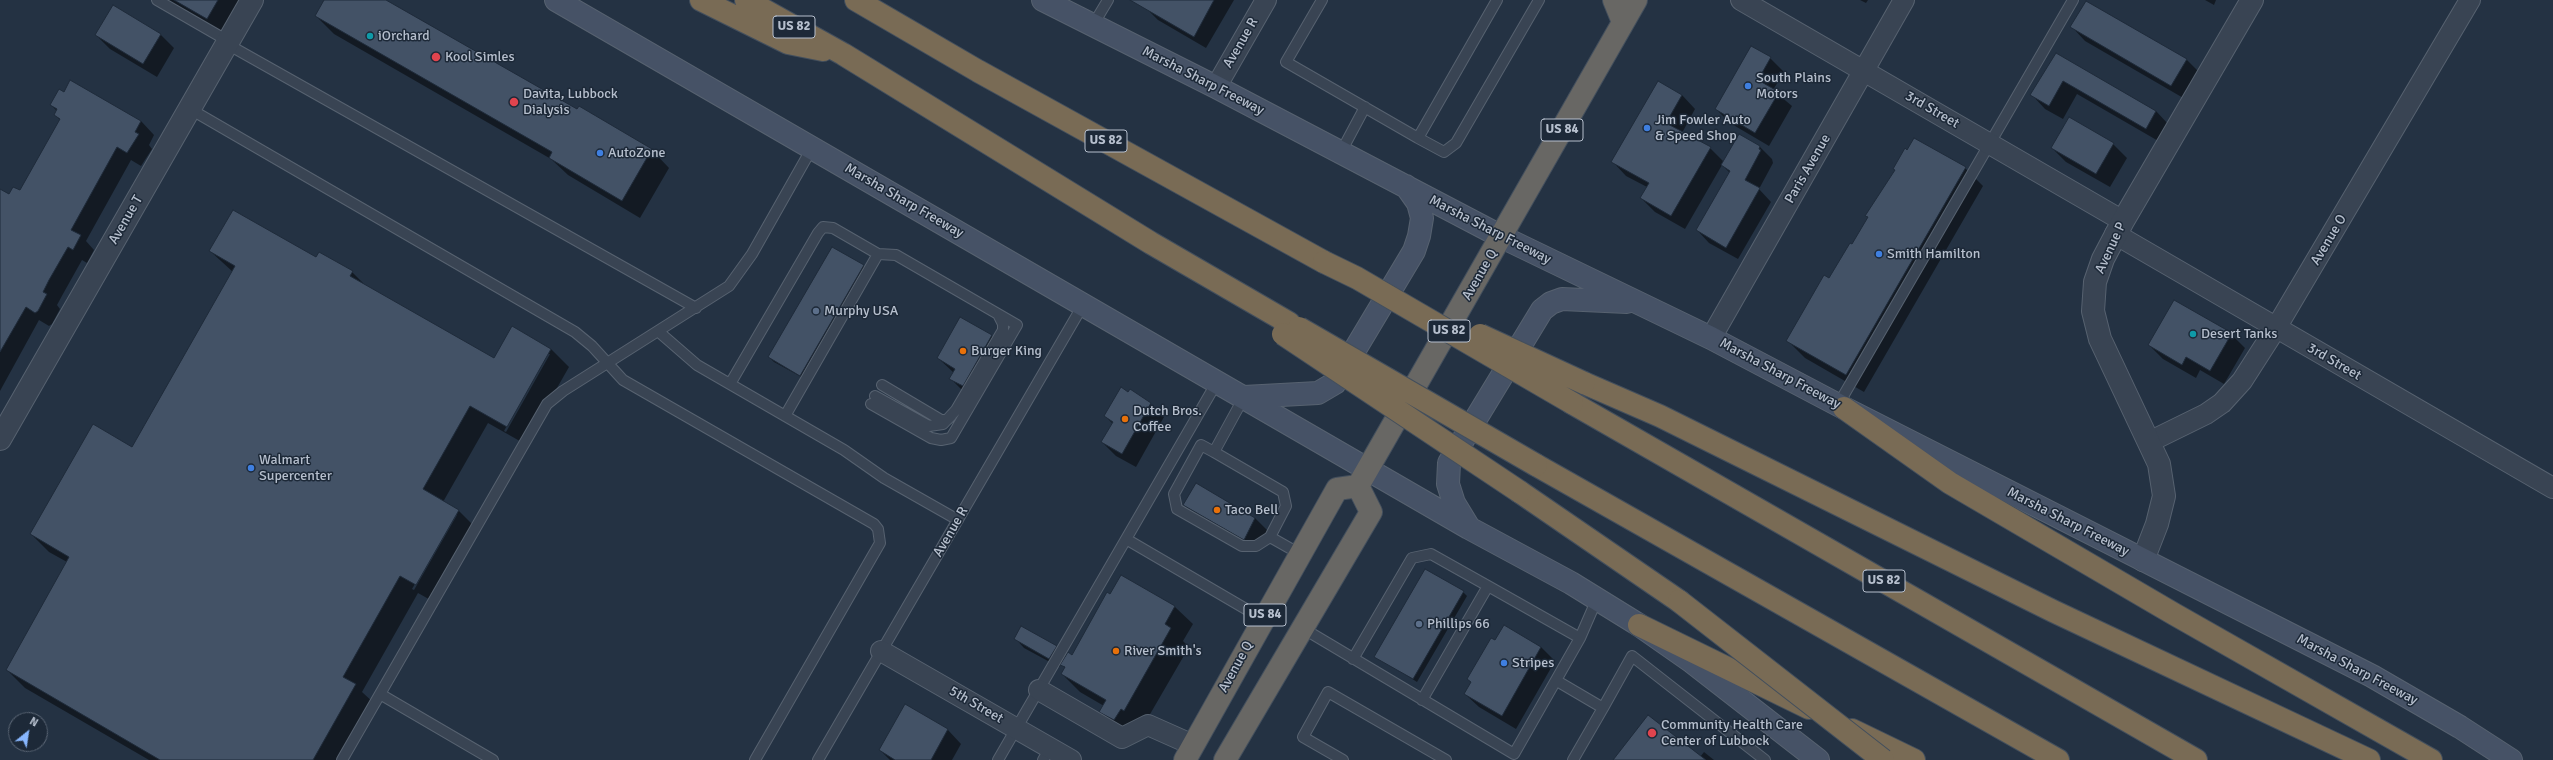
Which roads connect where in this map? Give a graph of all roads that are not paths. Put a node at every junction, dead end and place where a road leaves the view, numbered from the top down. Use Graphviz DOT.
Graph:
graph roads {
  1 [pos="157,0"];
  2 [pos="252,0"];
  3 [pos="556,0"];
  4 [pos="701,0"];
  5 [pos="746,0"];
  6 [pos="856,0"];
  7 [pos="862,0"];
  8 [pos="1042,0"];
  9 [pos="1108,0"];
  10 [pos="1266,0"];
  11 [pos="1322,0"];
  12 [pos="1497,0"];
  13 [pos="1538,0"];
  14 [pos="1614,0"];
  15 [pos="1636,0"];
  16 [pos="1742,0"];
  17 [pos="1904,0"];
  18 [pos="2073,0"];
  19 [pos="2252,0"];
  20 [pos="2470,0"];
  21 [pos="890,19"];
  22 [pos="1623,22"];
  23 [pos="1093,25"];
  24 [pos="228,43"];
  25 [pos="843,54"];
  26 [pos="1864,70"];
  27 [pos="1216,86"];
  28 [pos="1365,107"];
  29 [pos="190,109"];
  30 [pos="1418,138"];
  31 [pos="1990,144"];
  32 [pos="812,148"];
  33 [pos="1341,152"];
  34 [pos="1406,186"];
  35 [pos="2119,227"];
  36 [pos="1502,237"];
  37 [pos="878,254"];
  38 [pos="1357,278"];
  39 [pos="1637,302"];
  40 [pos="1083,305"];
  41 [pos="696,308"];
  42 [pos="998,314"];
  43 [pos="1286,328"];
  44 [pos="2276,328"];
  45 [pos="659,332"];
  46 [pos="1711,338"];
  47 [pos="606,364"];
  48 [pos="1217,382"];
  49 [pos="730,384"];
  50 [pos="882,385"];
  51 [pos="1244,397"];
  52 [pos="1841,407"];
  53 [pos="785,416"];
  54 [pos="951,416"];
  55 [pos="0,439"];
  56 [pos="2149,442"];
  57 [pos="1214,452"];
  58 [pos="1362,477"];
  59 [pos="2553,488"];
  60 [pos="958,520"];
  61 [pos="1469,528"];
  62 [pos="1270,537"];
  63 [pos="1126,539"];
  64 [pos="1300,554"];
  65 [pos="2143,560"];
  66 [pos="1488,586"];
  67 [pos="1597,599"];
  68 [pos="1263,618"];
  69 [pos="1639,625"];
  70 [pos="1304,629"];
  71 [pos="1580,638"];
  72 [pos="881,651"];
  73 [pos="1353,659"];
  74 [pos="1557,681"];
  75 [pos="1039,690"];
  76 [pos="380,694"];
  77 [pos="1422,700"];
  78 [pos="1603,708"];
  79 [pos="1017,729"];
  80 [pos="1189,753"];
  81 [pos="1046,754"];
  82 [pos="1228,759"];
  83 [pos="342,760"];
  84 [pos="493,760"];
  85 [pos="755,760"];
  86 [pos="818,760"];
  87 [pos="998,760"];
  88 [pos="1071,760"];
  89 [pos="1343,760"];
  90 [pos="1446,760"];
  91 [pos="1574,760"];
  92 [pos="1765,760"];
  93 [pos="1818,760"];
  94 [pos="1883,760"];
  95 [pos="1914,760"];
  96 [pos="2058,760"];
  97 [pos="2196,760"];
  98 [pos="2368,760"];
  99 [pos="2431,760"];
  100 [pos="2511,760"];
  1 -- 24 [label="lane"];
  2 -- 24 [label="street, Avenue T"];
  3 -- 32 [label="main road, Marsha Sharp Freeway"];
  4 -- 25 [label="highway"];
  5 -- 25 [label="highway, US 82"];
  6 -- 21 [label="highway, US 82"];
  7 -- 21 [label="highway"];
  8 -- 23 [label="main road, Marsha Sharp Freeway"];
  9 -- 23 [label="lane"];
  10 -- 27 [label="street, Avenue R"];
  11 -- 28 [label="lane"];
  12 -- 30 [label="lane"];
  13 -- 30 [label="lane"];
  14 -- 22 [label="highway"];
  15 -- 22 [label="highway, Avenue Q / US 84"];
  16 -- 26 [label="street, 3rd Street"];
  17 -- 26 [label="street, Paris Avenue"];
  18 -- 31 [label="lane"];
  19 -- 35 [label="street, Avenue P"];
  20 -- 44 [label="street, Avenue O"];
  21 -- 38 [label="highway, US 82, bridge"];
  22 -- 36 [label="highway, Avenue Q / US 84"];
  23 -- 27 [label="main road, Marsha Sharp Freeway"];
  24 -- 29 [label="street, Avenue T"];
  24 -- 41 [label="lane"];
  25 -- 43 [label="highway, US 82"];
  26 -- 31 [label="street, 3rd Street"];
  26 -- 46 [label="street, Paris Avenue"];
  27 -- 33 [label="main road, Marsha Sharp Freeway"];
  28 -- 30 [label="lane"];
  28 -- 33 [label="lane"];
  29 -- 47 [label="lane"];
  29 -- 55 [label="street, Avenue T"];
  31 -- 35 [label="street, 3rd Street"];
  31 -- 52 [label="lane"];
  32 -- 40 [label="main road, Marsha Sharp Freeway"];
  32 -- 41 [label="lane"];
  33 -- 34 [label="main road, Marsha Sharp Freeway"];
  34 -- 36 [label="main road, Marsha Sharp Freeway"];
  34 -- 51 [label="main road"];
  35 -- 44 [label="street, 3rd Street"];
  35 -- 56 [label="street, Avenue P"];
  36 -- 39 [label="main road, Marsha Sharp Freeway"];
  36 -- 58 [label="highway, Avenue Q / US 84"];
  37 -- 42 [label="lane"];
  37 -- 49 [label="lane"];
  37 -- 53 [label="lane"];
  38 -- 97 [label="highway, US 82, bridge"];
  38 -- 98 [label="highway, bridge"];
  39 -- 46 [label="main road, Marsha Sharp Freeway"];
  39 -- 61 [label="main road"];
  40 -- 48 [label="main road, Marsha Sharp Freeway"];
  40 -- 60 [label="lane, Avenue R"];
  41 -- 45 [label="lane"];
  42 -- 54 [label="lane"];
  42 -- 54 [label="lane"];
  43 -- 94 [label="highway, bridge"];
  43 -- 96 [label="highway, US 82, bridge"];
  44 -- 56 [label="street, Avenue O"];
  44 -- 59 [label="street, 3rd Street"];
  45 -- 47 [label="lane"];
  45 -- 49 [label="lane"];
  46 -- 52 [label="main road, Marsha Sharp Freeway"];
  47 -- 76 [label="lane"];
  47 -- 85 [label="lane"];
  48 -- 51 [label="main road, Marsha Sharp Freeway"];
  48 -- 63 [label="lane"];
  49 -- 53 [label="lane"];
  50 -- 54 [label="lane"];
  51 -- 57 [label="lane"];
  51 -- 58 [label="main road, Marsha Sharp Freeway"];
  52 -- 65 [label="main road, Marsha Sharp Freeway"];
  52 -- 99 [label="highway"];
  53 -- 60 [label="lane"];
  56 -- 65 [label="street, Avenue P"];
  57 -- 62 [label="lane"];
  57 -- 62 [label="lane"];
  58 -- 61 [label="main road, Marsha Sharp Freeway"];
  58 -- 64 [label="highway, Avenue Q / US 84"];
  58 -- 70 [label="highway, US 84"];
  60 -- 72 [label="lane, Avenue R"];
  61 -- 67 [label="main road, Marsha Sharp Freeway"];
  62 -- 64 [label="lane"];
  63 -- 68 [label="lane"];
  63 -- 75 [label="lane"];
  64 -- 68 [label="highway, Avenue Q / US 84"];
  65 -- 100 [label="main road, Marsha Sharp Freeway"];
  66 -- 71 [label="lane"];
  66 -- 73 [label="lane"];
  66 -- 77 [label="lane"];
  67 -- 69 [label="main road, Marsha Sharp Freeway"];
  67 -- 71 [label="lane"];
  68 -- 80 [label="highway, Avenue Q / US 84"];
  69 -- 93 [label="main road, Marsha Sharp Freeway"];
  69 -- 95 [label="highway"];
  70 -- 73 [label="lane"];
  70 -- 82 [label="highway, US 84"];
  71 -- 74 [label="lane"];
  72 -- 79 [label="street, 5th Street"];
  72 -- 86 [label="lane, Avenue R"];
  73 -- 77 [label="lane"];
  74 -- 77 [label="lane"];
  74 -- 78 [label="lane"];
  75 -- 79 [label="lane"];
  75 -- 80 [label="street"];
  76 -- 83 [label="lane"];
  76 -- 84 [label="lane"];
  78 -- 91 [label="lane"];
  78 -- 92 [label="lane"];
  79 -- 81 [label="street, 5th Street"];
  79 -- 87 [label="lane"];
  81 -- 88 [label="street, 5th Street"];
  89 -- 90 [label="lane"];
}
